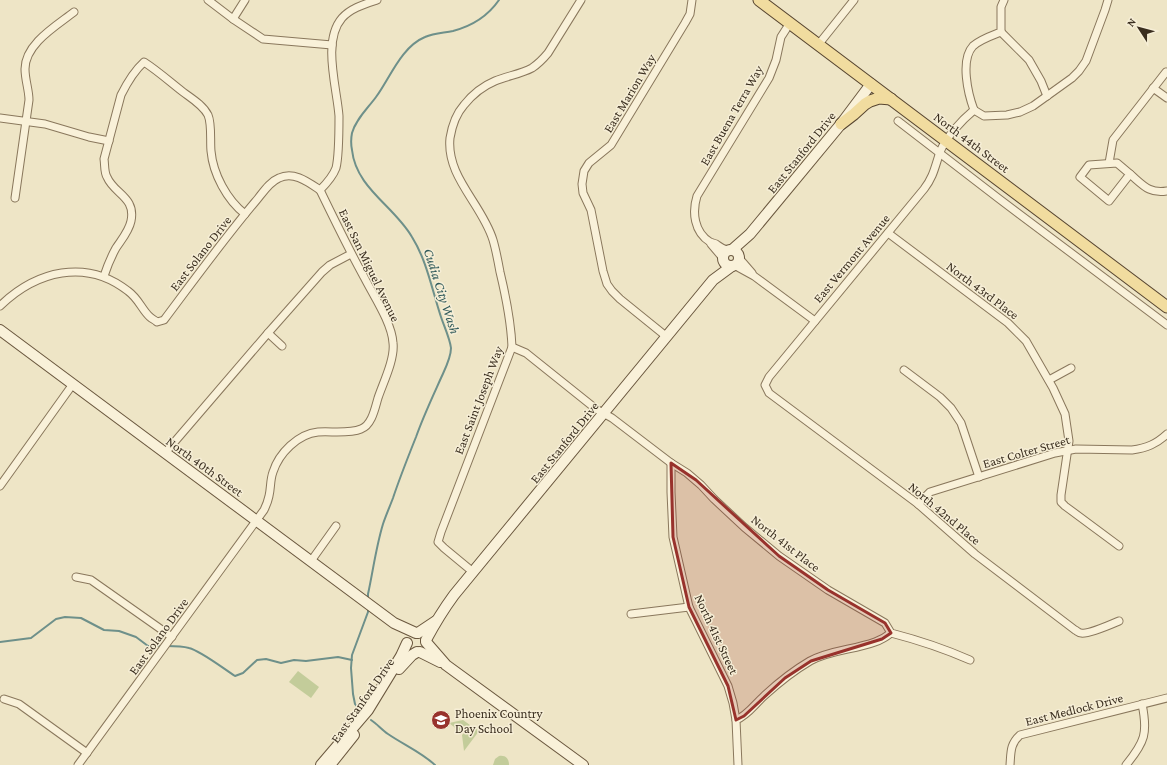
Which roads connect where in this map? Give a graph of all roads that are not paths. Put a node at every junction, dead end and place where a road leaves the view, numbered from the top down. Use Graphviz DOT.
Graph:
graph roads {
  1 [pos="208,0"];
  2 [pos="245,0"];
  3 [pos="377,0"];
  4 [pos="581,0"];
  5 [pos="692,0"];
  6 [pos="759,0"];
  7 [pos="854,0"];
  8 [pos="1004,0"];
  9 [pos="1108,0"];
  10 [pos="74,12"];
  11 [pos="234,19"];
  12 [pos="790,23"];
  13 [pos="1001,32"];
  14 [pos="332,45"];
  15 [pos="818,45"];
  16 [pos="1167,73"];
  17 [pos="871,84"];
  18 [pos="1153,88"];
  19 [pos="1047,96"];
  20 [pos="1167,98"];
  21 [pos="890,99"];
  22 [pos="974,110"];
  23 [pos="0,118"];
  24 [pos="898,121"];
  25 [pos="26,122"];
  26 [pos="841,124"];
  27 [pos="947,141"];
  28 [pos="109,142"];
  29 [pos="940,154"];
  30 [pos="1109,163"];
  31 [pos="1130,174"];
  32 [pos="320,190"];
  33 [pos="1167,191"];
  34 [pos="15,198"];
  35 [pos="245,214"];
  36 [pos="888,233"];
  37 [pos="351,254"];
  38 [pos="731,258"];
  39 [pos="104,276"];
  40 [pos="0,306"];
  41 [pos="1167,307"];
  42 [pos="815,321"];
  43 [pos="1167,325"];
  44 [pos="0,330"];
  45 [pos="268,333"];
  46 [pos="667,336"];
  47 [pos="282,346"];
  48 [pos="512,347"];
  49 [pos="1071,368"];
  50 [pos="904,370"];
  51 [pos="1049,380"];
  52 [pos="73,384"];
  53 [pos="765,385"];
  54 [pos="604,413"];
  55 [pos="1167,434"];
  56 [pos="1068,450"];
  57 [pos="165,453"];
  58 [pos="671,462"];
  59 [pos="979,477"];
  60 [pos="0,486"];
  61 [pos="918,504"];
  62 [pos="256,520"];
  63 [pos="336,526"];
  64 [pos="1119,546"];
  65 [pos="311,561"];
  66 [pos="473,572"];
  67 [pos="76,576"];
  68 [pos="689,607"];
  69 [pos="630,614"];
  70 [pos="436,621"];
  71 [pos="1119,621"];
  72 [pos="394,623"];
  73 [pos="417,633"];
  74 [pos="891,633"];
  75 [pos="172,637"];
  76 [pos="426,641"];
  77 [pos="407,642"];
  78 [pos="418,652"];
  79 [pos="970,660"];
  80 [pos="446,665"];
  81 [pos="1167,698"];
  82 [pos="4,699"];
  83 [pos="1142,704"];
  84 [pos="736,720"];
  85 [pos="87,752"];
  86 [pos="78,765"];
  87 [pos="321,765"];
  88 [pos="330,765"];
  89 [pos="583,765"];
  90 [pos="738,765"];
  91 [pos="1010,765"];
  92 [pos="1126,765"];
  1 -- 11 [label="street"];
  2 -- 11 [label="street"];
  3 -- 14 [label="street"];
  4 -- 48 [label="street, East Saint Joseph Way"];
  5 -- 46 [label="street, East Marion Way"];
  6 -- 12 [label="main road, North 44th Street"];
  7 -- 15 [label="street"];
  8 -- 13 [label="street"];
  9 -- 19 [label="street"];
  10 -- 25 [label="street"];
  11 -- 14 [label="street"];
  12 -- 15 [label="main road, North 44th Street"];
  12 -- 38 [label="street, East Buena Terra Way"];
  13 -- 19 [label="street"];
  13 -- 22 [label="street"];
  14 -- 32 [label="street"];
  15 -- 17 [label="main road, North 44th Street"];
  16 -- 18 [label="street"];
  17 -- 21 [label="main road, North 44th Street"];
  17 -- 26 [label="street, East Stanford Drive"];
  18 -- 20 [label="street"];
  18 -- 30 [label="street"];
  19 -- 22 [label="street"];
  21 -- 26 [label="main road"];
  21 -- 27 [label="main road, North 44th Street"];
  22 -- 27 [label="street, East Vermont Avenue"];
  23 -- 25 [label="street"];
  24 -- 29 [label="street"];
  25 -- 28 [label="street"];
  25 -- 34 [label="street"];
  26 -- 38 [label="street, East Stanford Drive"];
  27 -- 29 [label="street, East Vermont Avenue"];
  27 -- 41 [label="main road, North 44th Street"];
  28 -- 35 [label="street"];
  28 -- 39 [label="street"];
  29 -- 36 [label="street, East Vermont Avenue"];
  29 -- 43 [label="street"];
  30 -- 31 [label="street"];
  30 -- 31 [label="street"];
  31 -- 33 [label="street"];
  32 -- 35 [label="street, East Solano Drive"];
  32 -- 37 [label="street, East San Miguel Avenue"];
  35 -- 39 [label="street, East Solano Drive"];
  36 -- 42 [label="street, East Vermont Avenue"];
  36 -- 51 [label="street, North 43rd Place"];
  37 -- 45 [label="street"];
  37 -- 62 [label="street, East San Miguel Avenue"];
  38 -- 42 [label="street"];
  38 -- 46 [label="street, East Stanford Drive"];
  39 -- 40 [label="street"];
  42 -- 53 [label="street, East Vermont Avenue"];
  44 -- 52 [label="street, North 40th Street"];
  45 -- 47 [label="street"];
  45 -- 57 [label="street"];
  46 -- 54 [label="street, East Stanford Drive"];
  48 -- 54 [label="street, North 41st Place"];
  48 -- 66 [label="street, East Saint Joseph Way"];
  49 -- 51 [label="street"];
  50 -- 59 [label="street"];
  51 -- 56 [label="street, North 43rd Place"];
  52 -- 57 [label="street, North 40th Street"];
  52 -- 60 [label="street"];
  53 -- 61 [label="street, North 42nd Place"];
  54 -- 58 [label="street, North 41st Place"];
  54 -- 66 [label="street, East Stanford Drive"];
  55 -- 56 [label="street, East Colter Street"];
  56 -- 59 [label="street, East Colter Street"];
  56 -- 64 [label="street, North 43rd Place"];
  57 -- 62 [label="street, North 40th Street"];
  58 -- 68 [label="street, North 41st Street"];
  58 -- 74 [label="street, North 41st Place"];
  59 -- 61 [label="street, East Colter Street"];
  61 -- 71 [label="street, North 42nd Place"];
  62 -- 65 [label="street, North 40th Street"];
  62 -- 75 [label="street, East Solano Drive"];
  63 -- 65 [label="street"];
  65 -- 72 [label="street, North 40th Street"];
  66 -- 70 [label="street, East Stanford Drive"];
  67 -- 75 [label="street"];
  68 -- 69 [label="street"];
  68 -- 84 [label="street, North 41st Street"];
  70 -- 73 [label="street, East Stanford Drive"];
  70 -- 76 [label="street, East Stanford Drive"];
  72 -- 73 [label="street, North 40th Street"];
  72 -- 77 [label="street, North 40th Street"];
  73 -- 76 [label="street"];
  73 -- 77 [label="street"];
  74 -- 79 [label="street"];
  74 -- 84 [label="street"];
  75 -- 85 [label="street, East Solano Drive"];
  76 -- 78 [label="street"];
  76 -- 80 [label="street"];
  77 -- 78 [label="street"];
  77 -- 87 [label="street, East Stanford Drive"];
  78 -- 80 [label="street"];
  78 -- 88 [label="street, East Stanford Drive"];
  80 -- 89 [label="street"];
  81 -- 83 [label="street, East Medlock Drive"];
  82 -- 85 [label="street"];
  83 -- 91 [label="street, East Medlock Drive"];
  83 -- 92 [label="street"];
  84 -- 90 [label="street"];
  85 -- 86 [label="street, East Solano Drive"];
}
